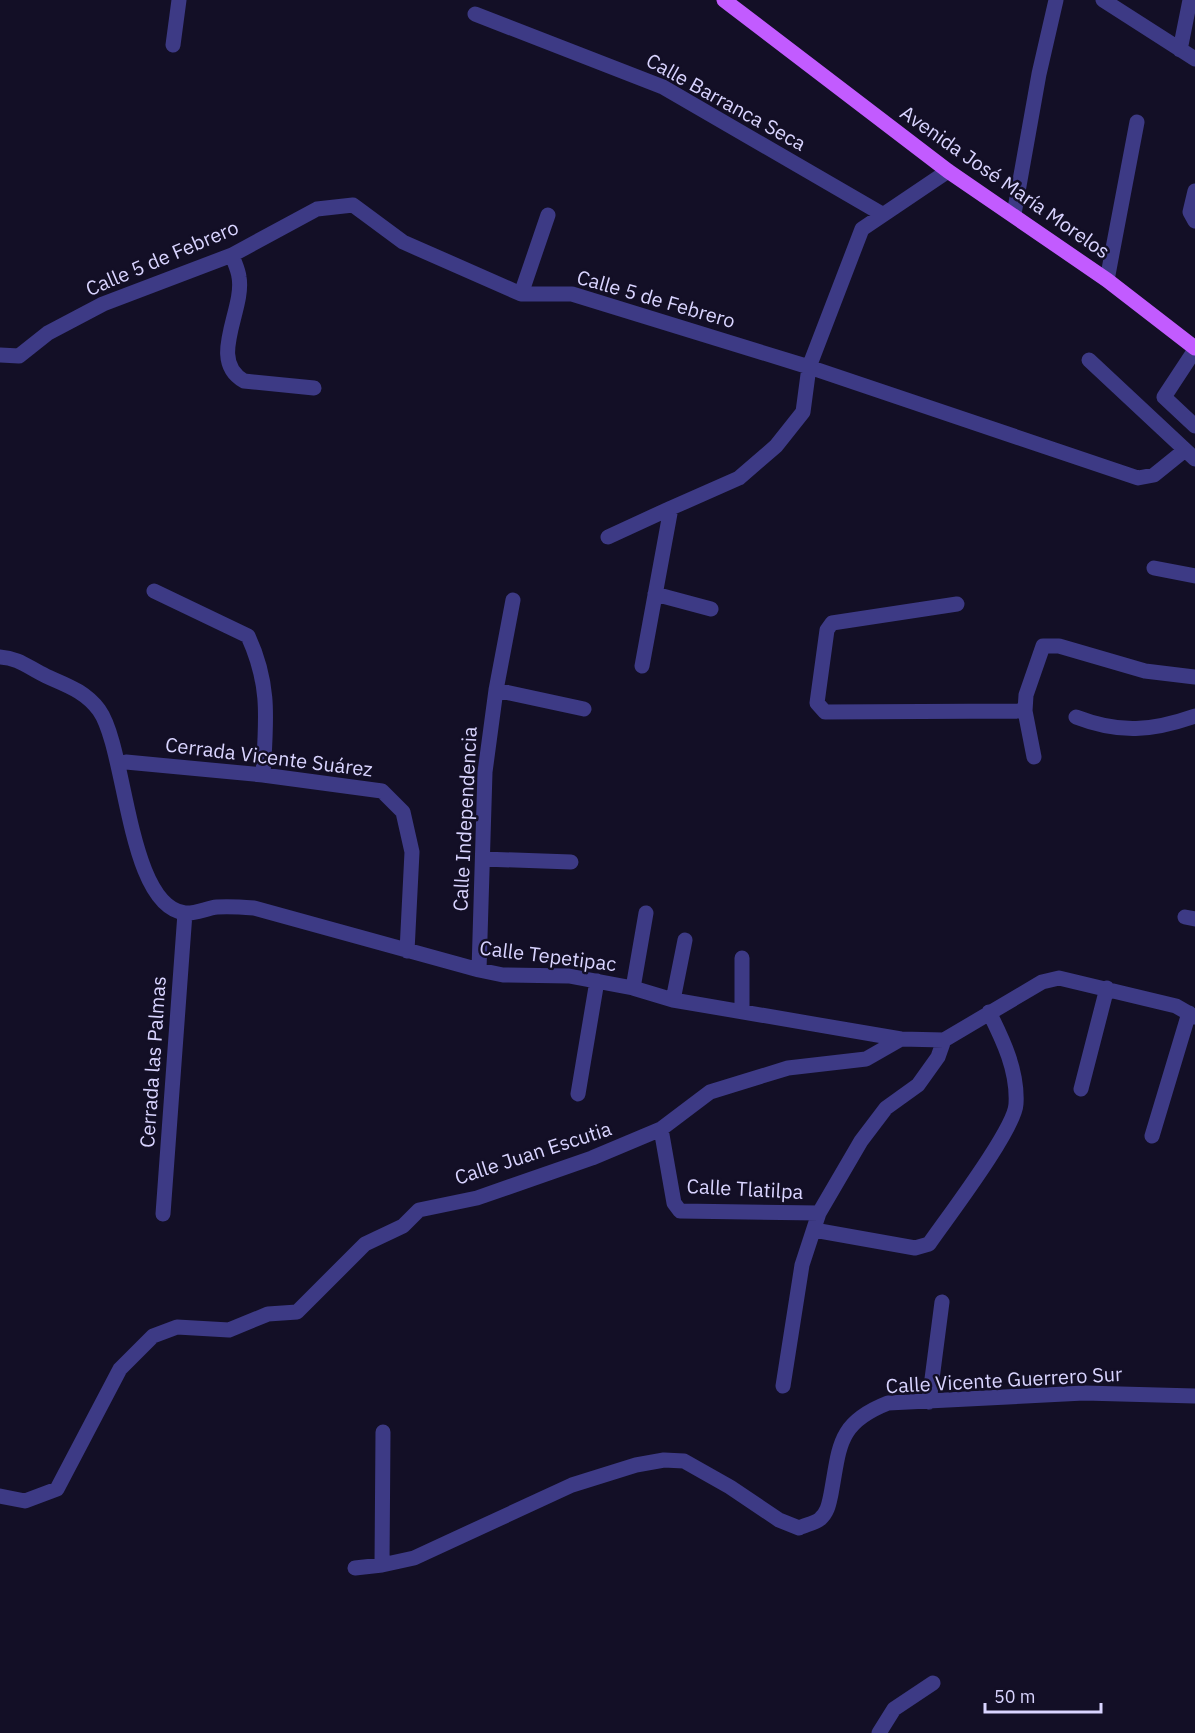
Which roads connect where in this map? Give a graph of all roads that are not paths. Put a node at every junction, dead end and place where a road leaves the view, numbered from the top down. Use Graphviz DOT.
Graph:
graph roads {
  1 [pos="178,0"];
  2 [pos="724,0"];
  3 [pos="1056,0"];
  4 [pos="1103,0"];
  5 [pos="1190,0"];
  6 [pos="475,14"];
  7 [pos="173,45"];
  8 [pos="1180,50"];
  9 [pos="1195,59"];
  10 [pos="1137,122"];
  11 [pos="948,171"];
  12 [pos="1195,191"];
  13 [pos="882,214"];
  14 [pos="1014,214"];
  15 [pos="548,215"];
  16 [pos="1195,221"];
  17 [pos="231,255"];
  18 [pos="1107,280"];
  19 [pos="521,294"];
  20 [pos="1195,349"];
  21 [pos="0,355"];
  22 [pos="1089,360"];
  23 [pos="809,367"];
  24 [pos="314,388"];
  25 [pos="1194,424"];
  26 [pos="1190,454"];
  27 [pos="671,508"];
  28 [pos="608,537"];
  29 [pos="1154,568"];
  30 [pos="1195,576"];
  31 [pos="154,591"];
  32 [pos="655,594"];
  33 [pos="513,600"];
  34 [pos="957,604"];
  35 [pos="711,609"];
  36 [pos="0,657"];
  37 [pos="642,666"];
  38 [pos="1195,677"];
  39 [pos="496,690"];
  40 [pos="584,709"];
  41 [pos="1025,711"];
  42 [pos="1195,716"];
  43 [pos="1076,717"];
  44 [pos="1034,757"];
  45 [pos="126,762"];
  46 [pos="263,775"];
  47 [pos="483,859"];
  48 [pos="571,862"];
  49 [pos="185,913"];
  50 [pos="646,913"];
  51 [pos="686,940"];
  52 [pos="406,951"];
  53 [pos="742,958"];
  54 [pos="479,970"];
  55 [pos="597,981"];
  56 [pos="633,988"];
  57 [pos="1107,988"];
  58 [pos="673,1000"];
  59 [pos="742,1011"];
  60 [pos="989,1012"];
  61 [pos="1192,1015"];
  62 [pos="901,1039"];
  63 [pos="944,1040"];
  64 [pos="1081,1089"];
  65 [pos="578,1094"];
  66 [pos="662,1130"];
  67 [pos="1152,1136"];
  68 [pos="819,1213"];
  69 [pos="163,1214"];
  70 [pos="814,1230"];
  71 [pos="942,1302"];
  72 [pos="783,1386"];
  73 [pos="1195,1396"];
  74 [pos="929,1402"];
  75 [pos="383,1432"];
  76 [pos="0,1496"];
  77 [pos="382,1565"];
  78 [pos="354,1568"];
  79 [pos="933,1683"];
  80 [pos="879,1733"];
  1 -- 7 [label="street"];
  2 -- 11 [label="main road, Avenida José María Morelos"];
  3 -- 14 [label="street"];
  4 -- 8 [label="street"];
  5 -- 8 [label="street"];
  6 -- 13 [label="street, Calle Barranca Seca"];
  8 -- 9 [label="street"];
  10 -- 18 [label="street"];
  11 -- 13 [label="street"];
  11 -- 14 [label="main road, Avenida José María Morelos"];
  12 -- 16 [label="street"];
  13 -- 23 [label="street"];
  14 -- 18 [label="main road, Avenida José María Morelos"];
  15 -- 19 [label="street"];
  17 -- 19 [label="street, Calle 5 de Febrero"];
  17 -- 21 [label="street, Calle 5 de Febrero"];
  17 -- 24 [label="street"];
  18 -- 20 [label="main road, Avenida José María Morelos"];
  19 -- 23 [label="street, Calle 5 de Febrero"];
  20 -- 25 [label="street"];
  22 -- 26 [label="street"];
  23 -- 26 [label="street, Calle 5 de Febrero"];
  23 -- 27 [label="street"];
  27 -- 28 [label="street"];
  27 -- 32 [label="street"];
  29 -- 30 [label="street"];
  31 -- 46 [label="street"];
  32 -- 35 [label="street"];
  32 -- 37 [label="street"];
  33 -- 39 [label="street, Calle Independencia"];
  34 -- 41 [label="street"];
  36 -- 49 [label="street"];
  38 -- 41 [label="street"];
  39 -- 40 [label="street"];
  39 -- 47 [label="street, Calle Independencia"];
  41 -- 44 [label="street"];
  42 -- 43 [label="street"];
  45 -- 46 [label="street, Cerrada Vicente Suárez"];
  46 -- 52 [label="street, Cerrada Vicente Suárez"];
  47 -- 48 [label="street"];
  47 -- 54 [label="street, Calle Independencia"];
  49 -- 52 [label="street, Calle Tepetipac"];
  49 -- 69 [label="street, Cerrada las Palmas"];
  50 -- 56 [label="street"];
  51 -- 58 [label="street"];
  52 -- 54 [label="street, Calle Tepetipac"];
  53 -- 59 [label="street"];
  54 -- 55 [label="street, Calle Tepetipac"];
  55 -- 56 [label="street, Calle Tepetipac"];
  55 -- 65 [label="street"];
  56 -- 58 [label="street, Calle Tepetipac"];
  57 -- 60 [label="street"];
  57 -- 61 [label="street"];
  57 -- 64 [label="street"];
  58 -- 59 [label="street, Calle Tepetipac"];
  59 -- 62 [label="street, Calle Tepetipac"];
  60 -- 63 [label="street"];
  60 -- 70 [label="street"];
  61 -- 67 [label="street"];
  62 -- 63 [label="street, Calle Tepetipac"];
  62 -- 66 [label="street, Calle Juan Escutia"];
  63 -- 68 [label="street, Calle Tlatilpa"];
  66 -- 68 [label="street, Calle Tlatilpa"];
  66 -- 76 [label="street, Calle Juan Escutia"];
  68 -- 70 [label="street, Calle Tlatilpa"];
  70 -- 72 [label="street, Calle Tlatilpa"];
  71 -- 74 [label="street"];
  73 -- 74 [label="street, Calle Vicente Guerrero Sur"];
  74 -- 77 [label="street, Calle Vicente Guerrero Sur"];
  75 -- 77 [label="street"];
  77 -- 78 [label="street, Calle Vicente Guerrero Sur"];
  79 -- 80 [label="street"];
}
